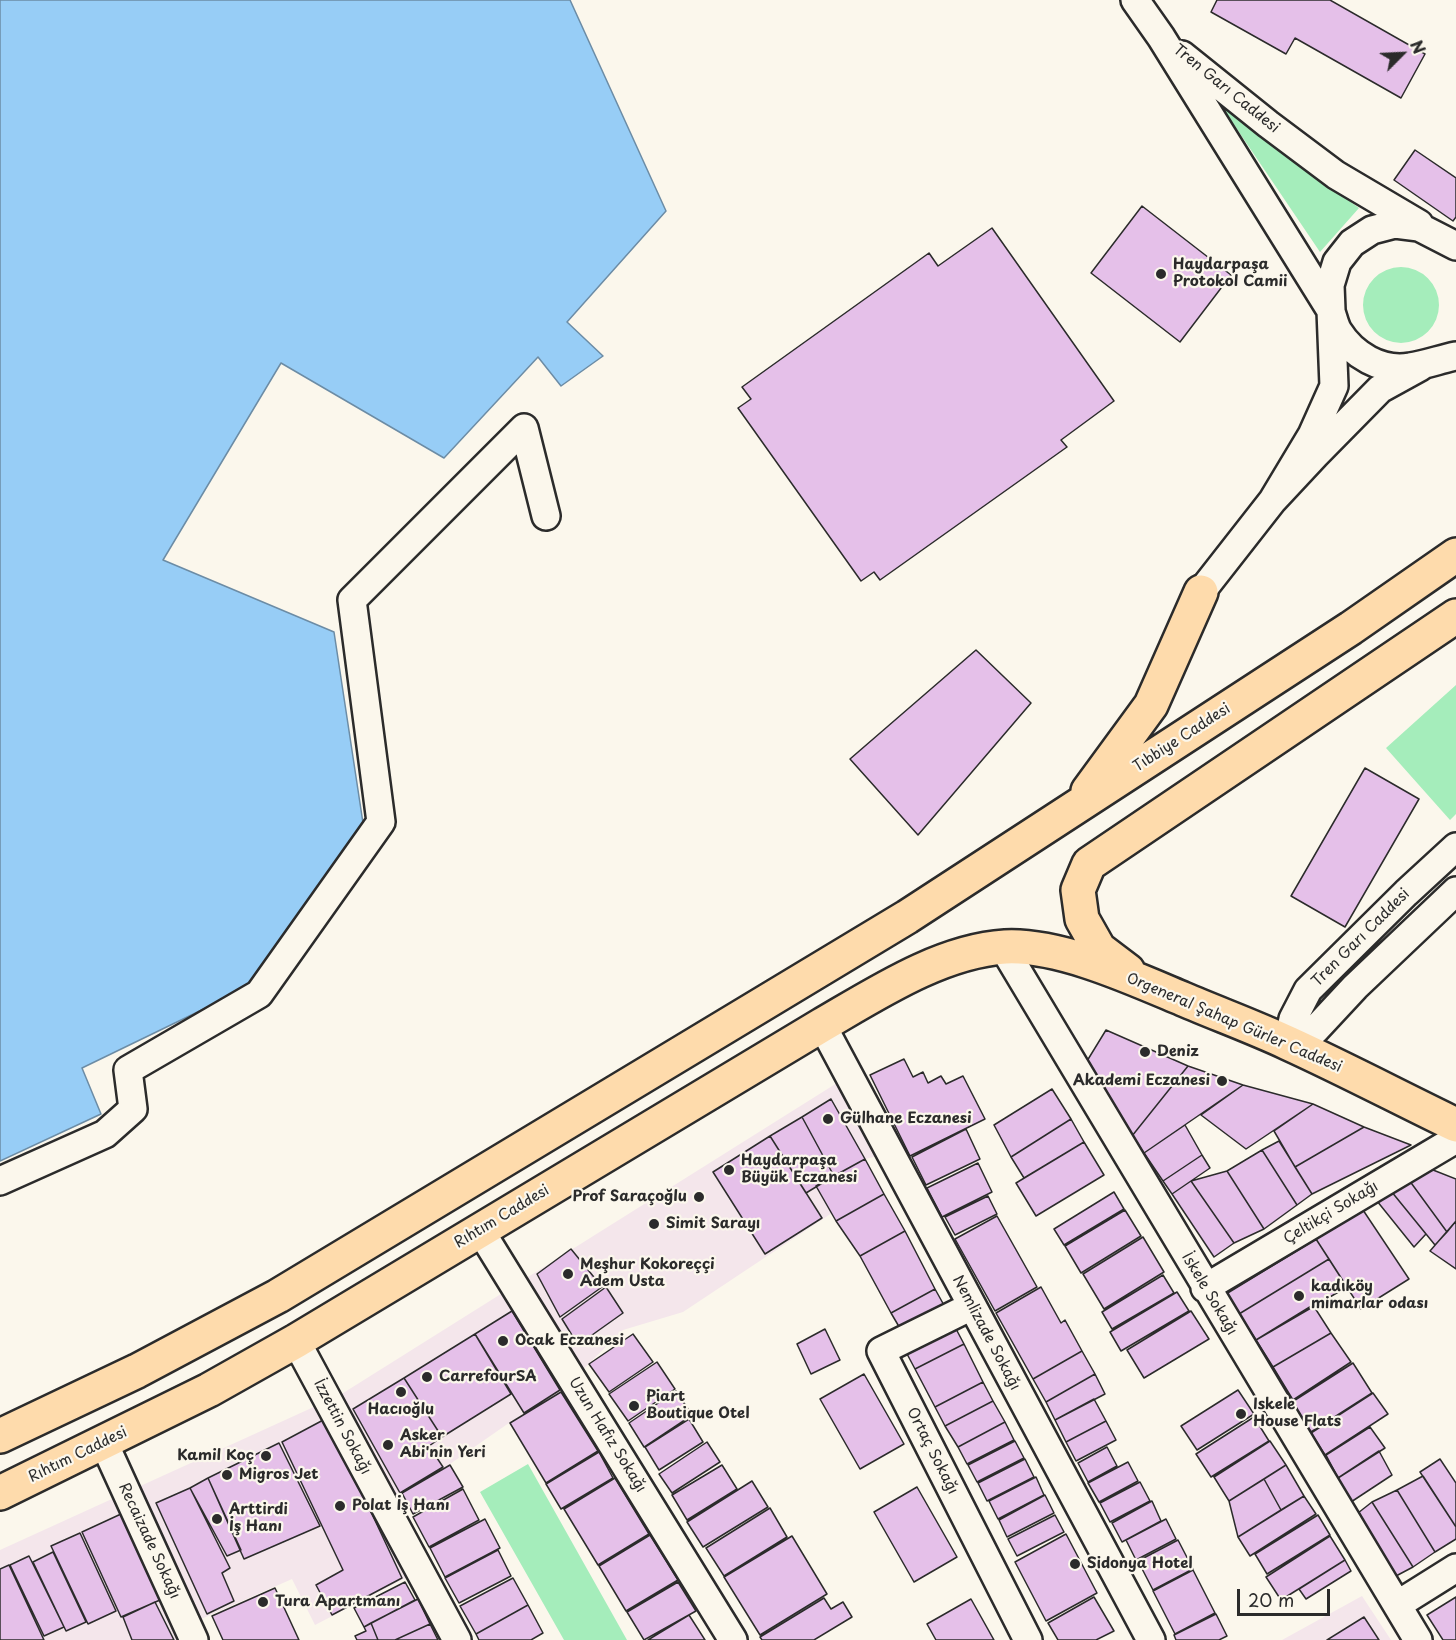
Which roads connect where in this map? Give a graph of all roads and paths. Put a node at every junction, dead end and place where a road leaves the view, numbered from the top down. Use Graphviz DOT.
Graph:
graph roads {
  1 [pos="1135,0"];
  2 [pos="1161,36"];
  3 [pos="1451,244"];
  4 [pos="1330,309"];
  5 [pos="1456,341"];
  6 [pos="1456,356"];
  7 [pos="1429,362"];
  8 [pos="1273,500"];
  9 [pos="546,516"];
  10 [pos="1456,555"];
  11 [pos="1201,592"];
  12 [pos="1456,616"];
  13 [pos="1077,806"];
  14 [pos="1456,847"];
  15 [pos="1456,891"];
  16 [pos="1003,947"];
  17 [pos="1140,981"];
  18 [pos="822,1025"];
  19 [pos="1288,1043"];
  20 [pos="1456,1125"];
  21 [pos="1456,1139"];
  22 [pos="0,1181"];
  23 [pos="480,1230"];
  24 [pos="1205,1288"];
  25 [pos="972,1306"];
  26 [pos="296,1341"];
  27 [pos="0,1436"];
  28 [pos="104,1443"];
  29 [pos="0,1493"];
  30 [pos="1456,1568"];
  31 [pos="1397,1605"];
  32 [pos="194,1640"];
  33 [pos="457,1640"];
  34 [pos="733,1640"];
  35 [pos="1028,1640"];
  36 [pos="1151,1640"];
  37 [pos="1418,1640"];
  1 -- 2 [label="street"];
  2 -- 3 [label="street, Tren Garı Caddesi"];
  2 -- 4 [label="street, Tren Garı Caddesi"];
  3 -- 4 [label="street, Tren Garı Caddesi"];
  4 -- 7 [label="street, Tren Garı Caddesi"];
  4 -- 8 [label="street, Tren Garı Caddesi"];
  5 -- 7 [label="street, Tren Garı Caddesi"];
  6 -- 7 [label="street, Tren Garı Caddesi"];
  7 -- 8 [label="street, Tren Garı Caddesi"];
  8 -- 11 [label="street, Tren Garı Caddesi"];
  9 -- 22 [label="street"];
  10 -- 13 [label="main road, Tıbbiye Caddesi"];
  11 -- 13 [label="main road"];
  12 -- 17 [label="main road"];
  13 -- 27 [label="main road, Tıbbiye Caddesi"];
  14 -- 19 [label="street, Tren Garı Caddesi"];
  15 -- 19 [label="street"];
  16 -- 17 [label="main road, Orgeneral Şahap Gürler Caddesi"];
  16 -- 18 [label="main road, Rıhtım Caddesi"];
  16 -- 24 [label="street, İskele Sokağı"];
  17 -- 19 [label="main road, Orgeneral Şahap Gürler Caddesi"];
  18 -- 23 [label="main road, Rıhtım Caddesi"];
  18 -- 25 [label="street, Nemlizade Sokağı"];
  19 -- 20 [label="main road, Orgeneral Şahap Gürler Caddesi"];
  21 -- 24 [label="street, Çeltikçi Sokağı"];
  23 -- 26 [label="main road, Rıhtım Caddesi"];
  23 -- 34 [label="street, Uzun Hafız Sokağı"];
  24 -- 31 [label="street, İskele Sokağı"];
  25 -- 35 [label="street, Ortaç Sokağı"];
  25 -- 36 [label="street, Nemlizade Sokağı"];
  26 -- 28 [label="main road, Rıhtım Caddesi"];
  26 -- 33 [label="street, İzzettin Sokağı"];
  28 -- 29 [label="main road, Rıhtım Caddesi"];
  28 -- 32 [label="street, Recaizade Sokağı"];
  30 -- 31 [label="street"];
  31 -- 37 [label="street, İskele Sokağı"];
}
